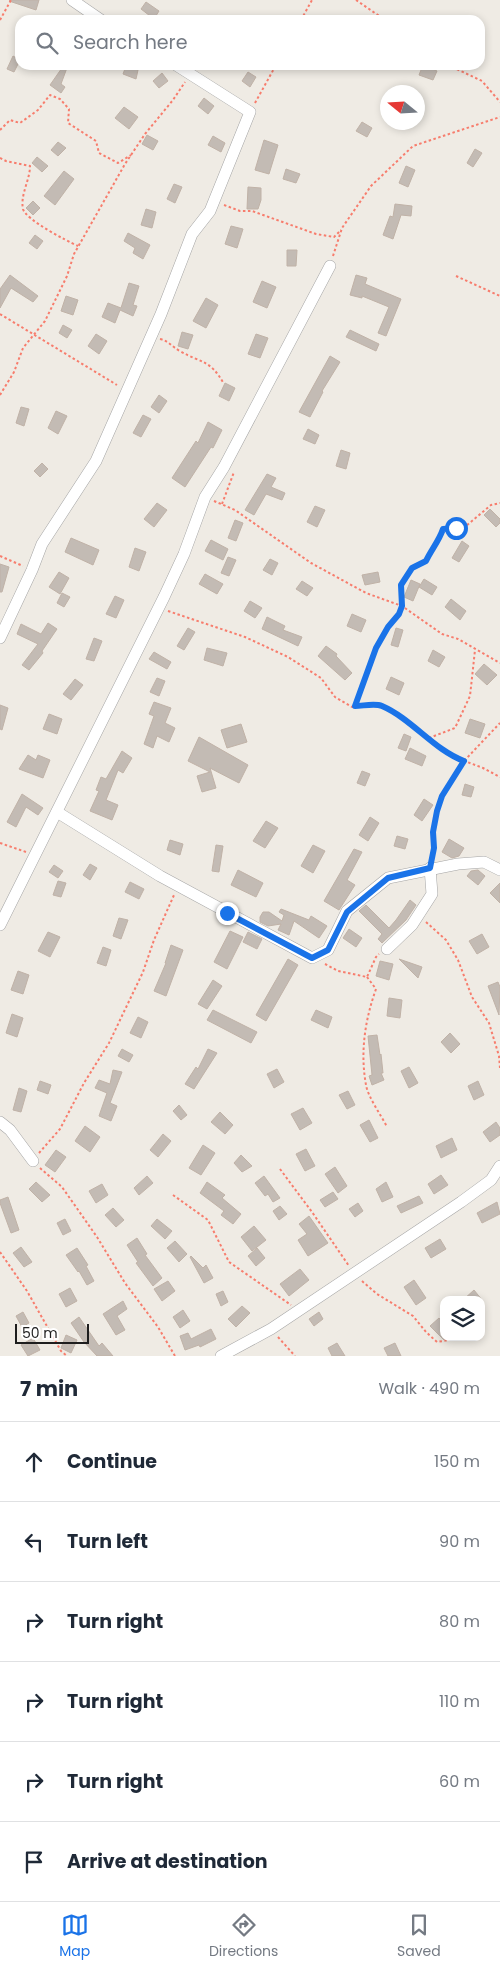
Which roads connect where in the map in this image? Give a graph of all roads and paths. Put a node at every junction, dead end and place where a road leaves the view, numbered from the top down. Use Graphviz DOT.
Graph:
graph roads {
  1 [pos="11,0"];
  2 [pos="72,0"];
  3 [pos="312,0"];
  4 [pos="356,0"];
  5 [pos="94,15"];
  6 [pos="304,15"];
  7 [pos="378,15"];
  8 [pos="0,20"];
  9 [pos="184,70"];
  10 [pos="273,70"];
  11 [pos="459,70"];
  12 [pos="191,74"];
  13 [pos="500,102"];
  14 [pos="250,112"];
  15 [pos="500,117"];
  16 [pos="0,130"];
  17 [pos="131,155"];
  18 [pos="0,158"];
  19 [pos="214,202"];
  20 [pos="342,228"];
  21 [pos="78,246"];
  22 [pos="330,266"];
  23 [pos="456,276"];
  24 [pos="500,296"];
  25 [pos="0,314"];
  26 [pos="34,335"];
  27 [pos="146,347"];
  28 [pos="224,384"];
  29 [pos="126,390"];
  30 [pos="0,395"];
  31 [pos="228,459"];
  32 [pos="205,497"];
  33 [pos="500,503"];
  34 [pos="222,504"];
  35 [pos="0,556"];
  36 [pos="32,570"];
  37 [pos="402,606"];
  38 [pos="158,608"];
  39 [pos="0,638"];
  40 [pos="475,650"];
  41 [pos="500,663"];
  42 [pos="355,706"];
  43 [pos="500,724"];
  44 [pos="429,738"];
  45 [pos="464,761"];
  46 [pos="500,777"];
  47 [pos="57,812"];
  48 [pos="0,843"];
  49 [pos="36,855"];
  50 [pos="430,868"];
  51 [pos="500,870"];
  52 [pos="177,886"];
  53 [pos="418,915"];
  54 [pos="0,925"];
  55 [pos="387,949"];
  56 [pos="312,958"];
  57 [pos="367,977"];
  58 [pos="500,1068"];
  59 [pos="0,1122"];
  60 [pos="387,1127"];
  61 [pos="33,1161"];
  62 [pos="500,1166"];
  63 [pos="173,1195"];
  64 [pos="0,1252"];
  65 [pos="299,1310"];
  66 [pos="271,1329"];
  67 [pos="67,1356"];
  68 [pos="175,1356"];
  69 [pos="221,1356"];
  70 [pos="295,1356"];
  1 -- 8 [label="path"];
  2 -- 5 [label="street"];
  3 -- 6 [label="path"];
  4 -- 7 [label="path"];
  9 -- 12 [label="street"];
  10 -- 14 [label="path"];
  11 -- 13 [label="path"];
  12 -- 14 [label="street"];
  12 -- 17 [label="path"];
  14 -- 19 [label="street"];
  15 -- 20 [label="path"];
  16 -- 17 [label="path"];
  17 -- 21 [label="path"];
  18 -- 21 [label="path"];
  19 -- 20 [label="path"];
  19 -- 27 [label="street"];
  20 -- 22 [label="path"];
  21 -- 26 [label="path"];
  22 -- 31 [label="street"];
  23 -- 24 [label="path"];
  25 -- 26 [label="path"];
  26 -- 29 [label="path"];
  26 -- 30 [label="path"];
  27 -- 28 [label="path"];
  27 -- 29 [label="street"];
  29 -- 36 [label="street"];
  31 -- 32 [label="street"];
  31 -- 34 [label="path"];
  32 -- 34 [label="path"];
  32 -- 38 [label="street"];
  33 -- 37 [label="path"];
  34 -- 37 [label="path"];
  35 -- 36 [label="path"];
  36 -- 39 [label="street"];
  37 -- 40 [label="path"];
  37 -- 42 [label="path"];
  38 -- 42 [label="path"];
  38 -- 47 [label="street"];
  40 -- 41 [label="path"];
  40 -- 44 [label="path"];
  42 -- 44 [label="path"];
  43 -- 45 [label="path"];
  44 -- 45 [label="path"];
  45 -- 46 [label="path"];
  45 -- 50 [label="path"];
  47 -- 49 [label="street"];
  47 -- 52 [label="street"];
  48 -- 49 [label="path"];
  49 -- 54 [label="street"];
  50 -- 51 [label="street"];
  50 -- 53 [label="street"];
  50 -- 56 [label="street"];
  52 -- 56 [label="street"];
  52 -- 61 [label="path"];
  53 -- 55 [label="street"];
  53 -- 58 [label="path"];
  55 -- 57 [label="path"];
  56 -- 57 [label="path"];
  57 -- 60 [label="path"];
  59 -- 61 [label="street"];
  61 -- 68 [label="path"];
  62 -- 65 [label="street"];
  63 -- 65 [label="path"];
  64 -- 67 [label="path"];
  65 -- 66 [label="street"];
  66 -- 69 [label="street"];
  66 -- 70 [label="path"];
}
